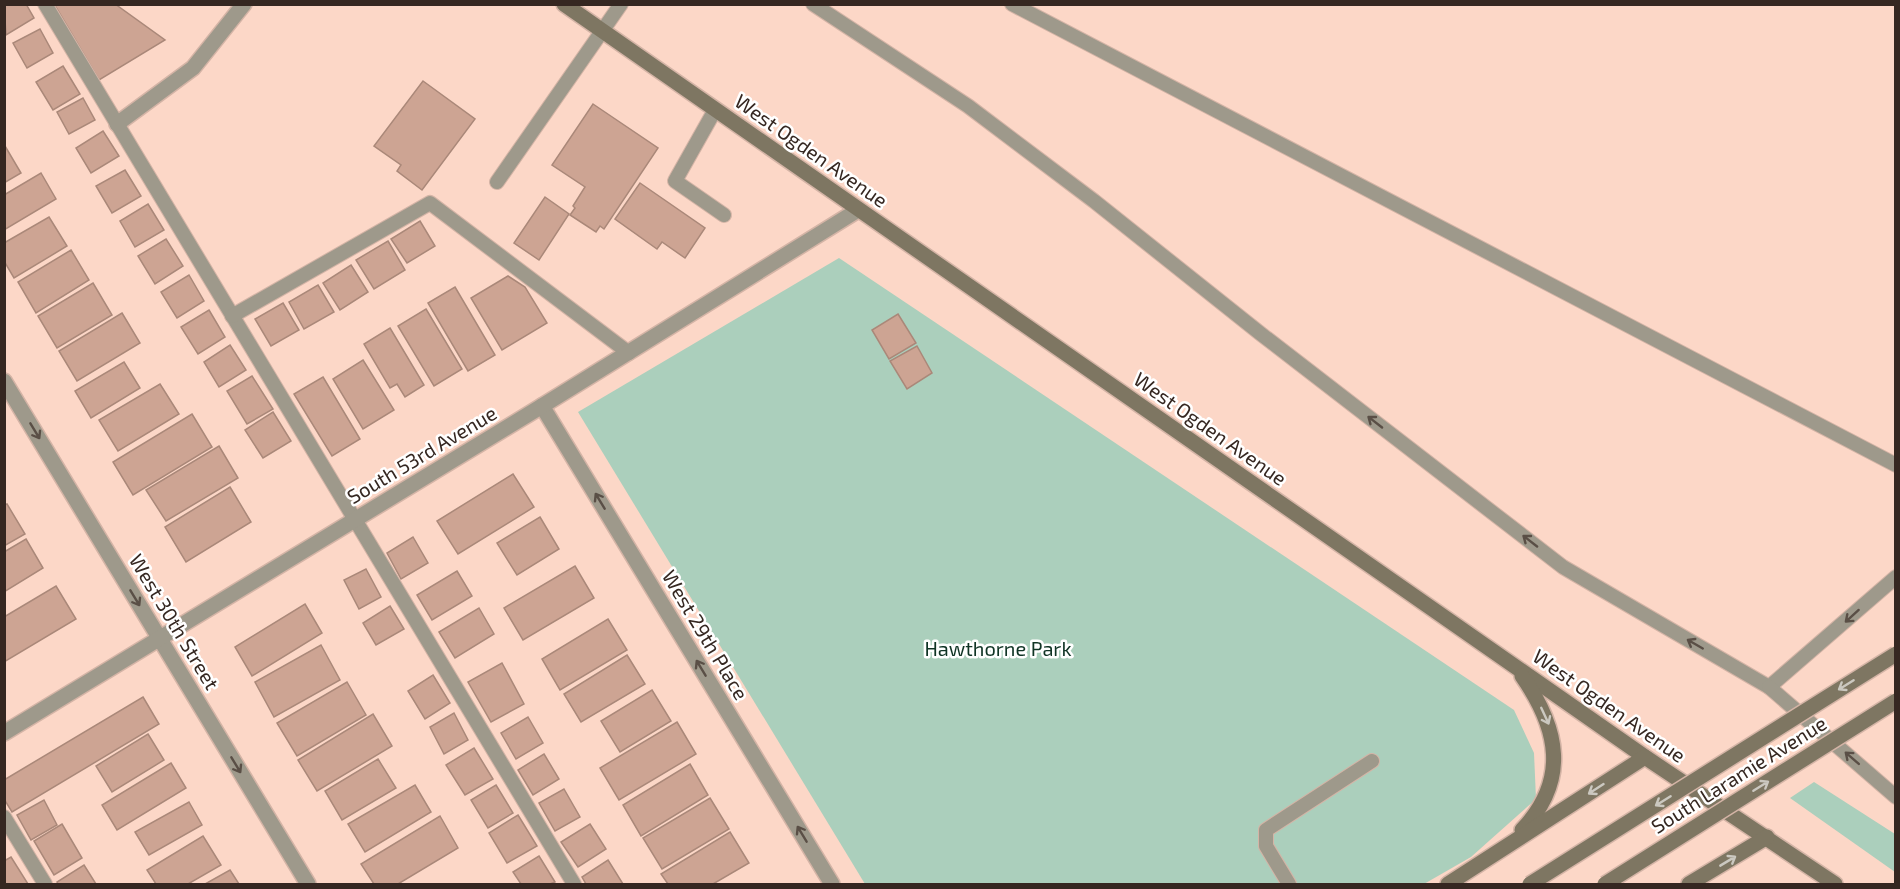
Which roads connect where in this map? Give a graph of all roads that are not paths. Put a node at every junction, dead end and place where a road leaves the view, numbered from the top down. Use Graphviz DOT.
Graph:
graph roads {
  1 [pos="45,4"];
  2 [pos="244,4"];
  3 [pos="564,4"];
  4 [pos="621,4"];
  5 [pos="813,4"];
  6 [pos="1012,4"];
  7 [pos="604,32"];
  8 [pos="714,110"];
  9 [pos="117,124"];
  10 [pos="497,182"];
  11 [pos="858,210"];
  12 [pos="724,215"];
  13 [pos="232,316"];
  14 [pos="629,352"];
  15 [pos="4,381"];
  16 [pos="542,406"];
  17 [pos="1896,465"];
  18 [pos="354,520"];
  19 [pos="1896,577"];
  20 [pos="159,638"];
  21 [pos="1896,654"];
  22 [pos="1515,666"];
  23 [pos="1769,687"];
  24 [pos="1896,701"];
  25 [pos="4,733"];
  26 [pos="1645,757"];
  27 [pos="1372,761"];
  28 [pos="1896,797"];
  29 [pos="4,817"];
  30 [pos="1767,837"];
  31 [pos="1507,846"];
  32 [pos="45,885"];
  33 [pos="308,885"];
  34 [pos="574,885"];
  35 [pos="832,885"];
  36 [pos="1289,885"];
  37 [pos="1448,885"];
  38 [pos="1530,885"];
  39 [pos="1605,885"];
  40 [pos="1689,885"];
  41 [pos="1834,885"];
  1 -- 9 [label="lane"];
  2 -- 9 [label="street"];
  3 -- 7 [label="main road, West Ogden Avenue"];
  4 -- 7 [label="lane"];
  23 -- 5 [label="lane, one-way"];
  6 -- 17 [label="lane"];
  7 -- 8 [label="main road, West Ogden Avenue"];
  7 -- 10 [label="lane"];
  8 -- 11 [label="main road, West Ogden Avenue"];
  8 -- 12 [label="lane"];
  9 -- 13 [label="lane"];
  11 -- 14 [label="street, South 53rd Avenue"];
  11 -- 22 [label="main road, West Ogden Avenue"];
  13 -- 14 [label="lane"];
  13 -- 18 [label="lane"];
  14 -- 16 [label="street, South 53rd Avenue"];
  15 -- 20 [label="street, West 30th Street, one-way"];
  16 -- 18 [label="street, South 53rd Avenue"];
  35 -- 16 [label="street, West 29th Place, one-way"];
  18 -- 20 [label="street, South 53rd Avenue"];
  18 -- 34 [label="lane"];
  19 -- 23 [label="lane, one-way"];
  20 -- 25 [label="street, South 53rd Avenue"];
  20 -- 33 [label="street, West 30th Street, one-way"];
  21 -- 38 [label="main road, South Laramie Avenue, one-way, bridge"];
  22 -- 26 [label="main road, West Ogden Avenue"];
  22 -- 31 [label="main road, one-way"];
  28 -- 23 [label="lane, one-way"];
  39 -- 24 [label="main road, South Laramie Avenue, one-way, bridge"];
  26 -- 30 [label="main road, West Ogden Avenue"];
  26 -- 31 [label="main road, one-way"];
  27 -- 36 [label="lane"];
  29 -- 32 [label="lane"];
  40 -- 30 [label="main road, one-way"];
  30 -- 41 [label="main road, West Ogden Avenue"];
  31 -- 37 [label="main road"];
}
